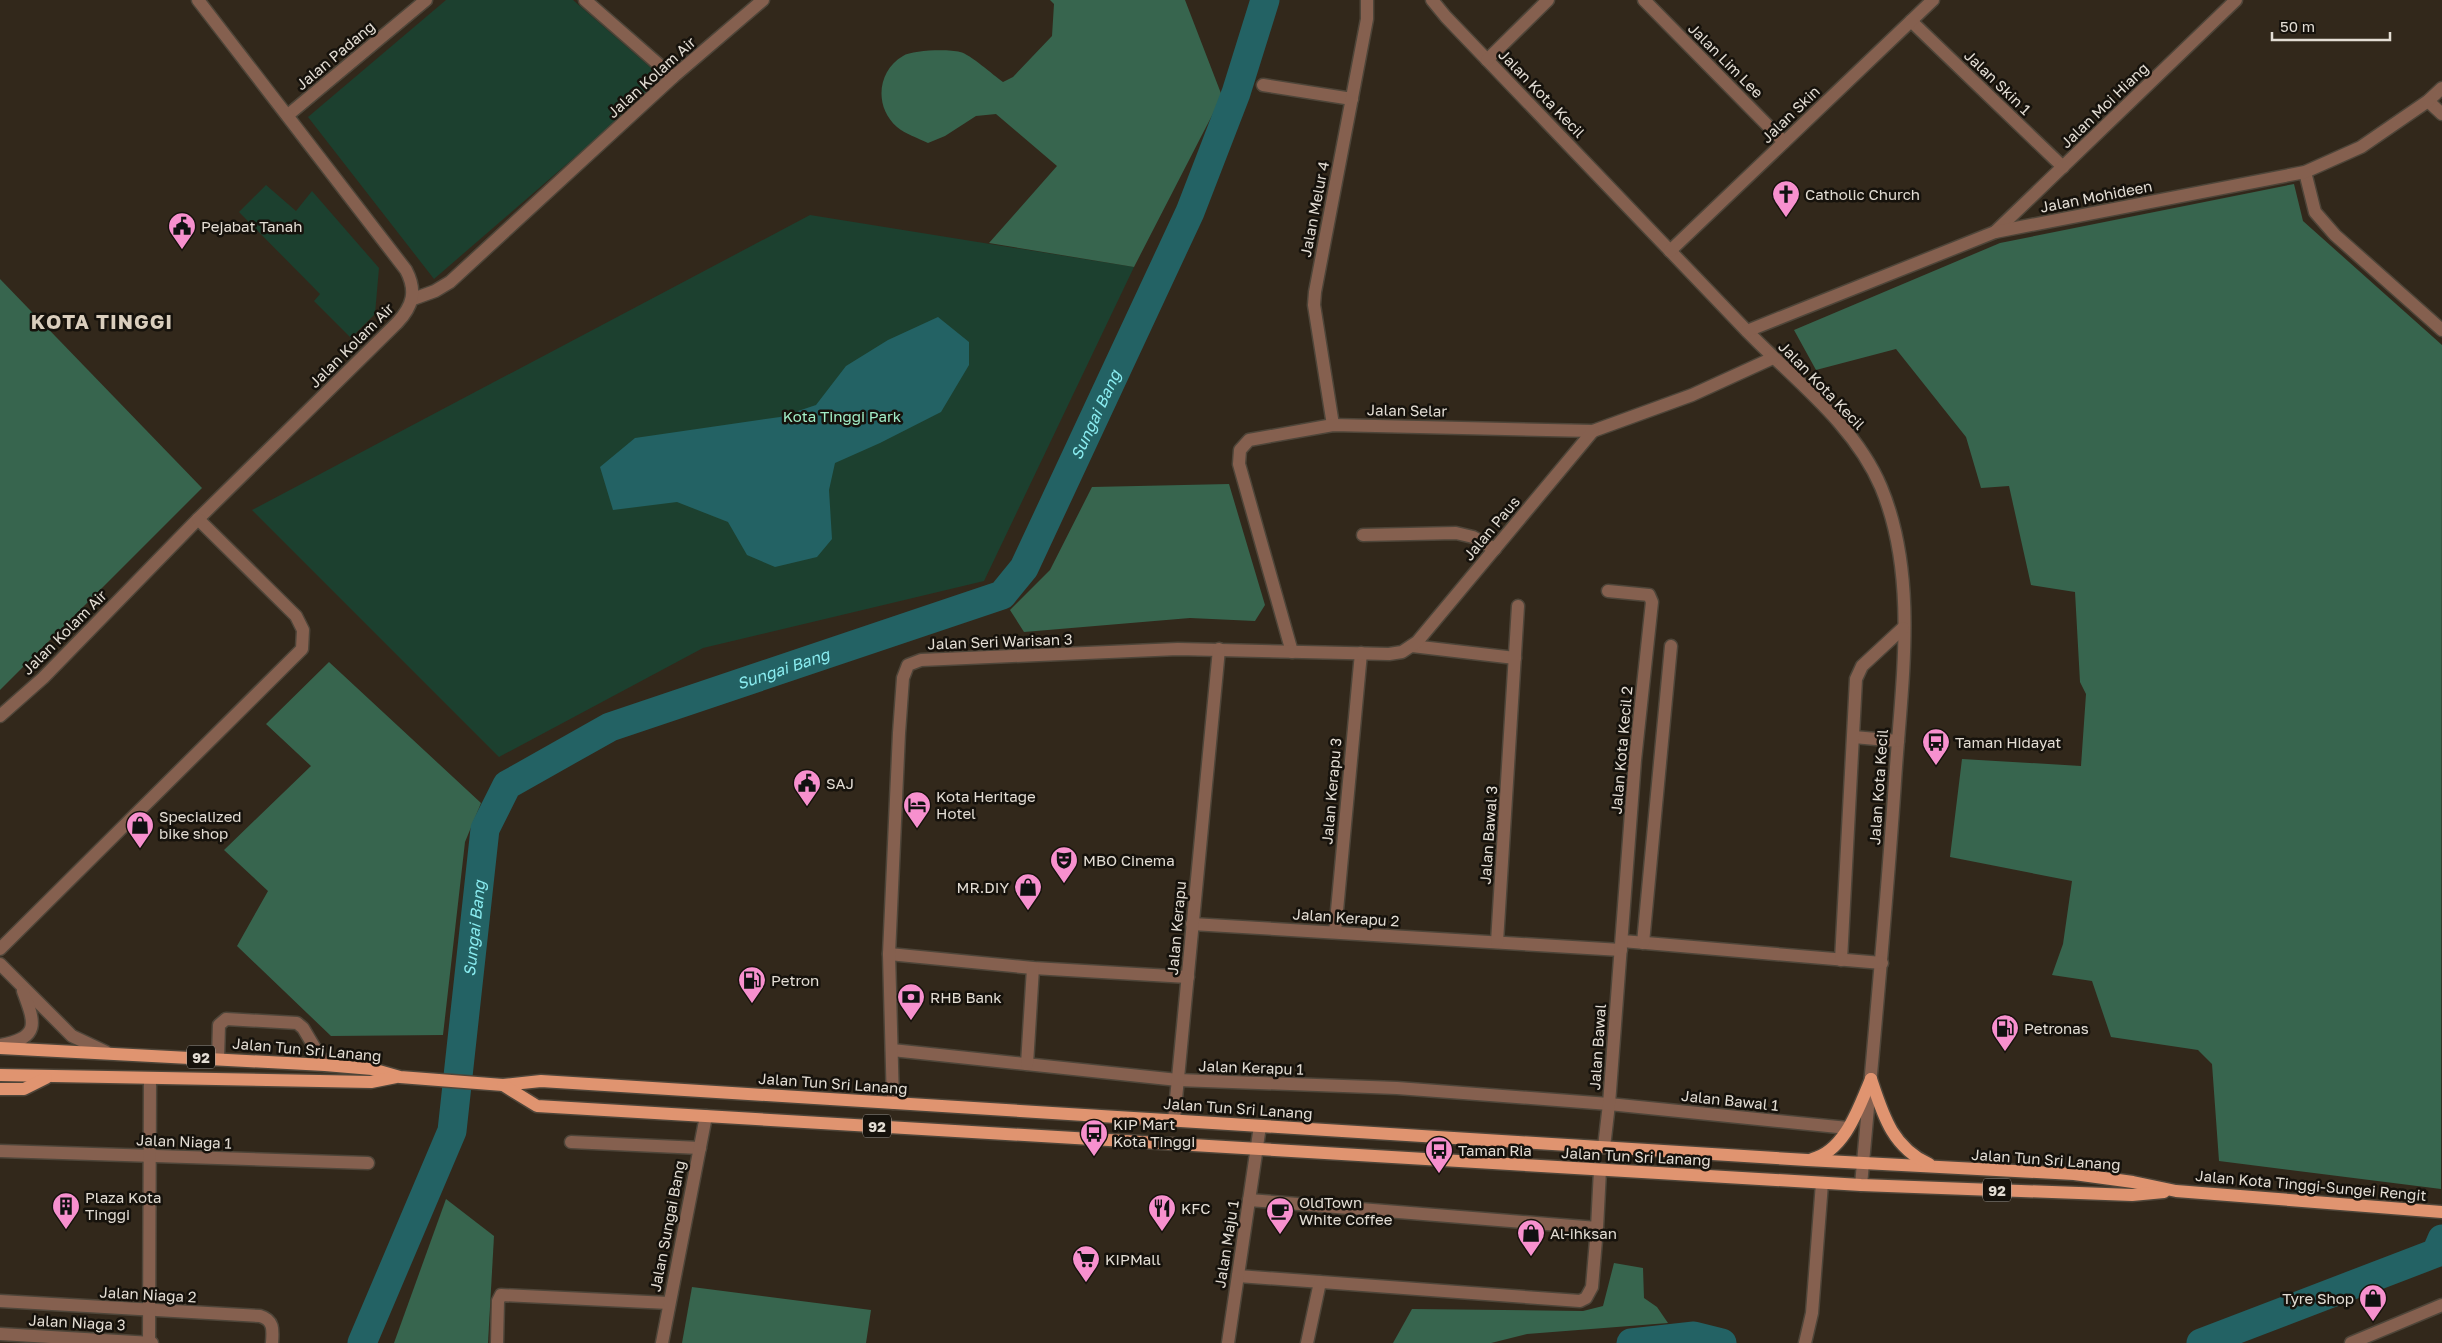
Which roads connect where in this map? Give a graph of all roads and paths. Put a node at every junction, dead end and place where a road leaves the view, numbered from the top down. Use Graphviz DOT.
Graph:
graph roads {
  1 [pos="198,0"];
  2 [pos="426,0"];
  3 [pos="585,0"];
  4 [pos="763,0"];
  5 [pos="1367,0"];
  6 [pos="1432,0"];
  7 [pos="1548,0"];
  8 [pos="1933,0"];
  9 [pos="2236,0"];
  10 [pos="1652,2"];
  11 [pos="1911,21"];
  12 [pos="1487,60"];
  13 [pos="673,77"];
  14 [pos="1264,86"];
  15 [pos="2442,88"];
  16 [pos="1352,99"];
  17 [pos="2428,101"];
  18 [pos="2442,114"];
  19 [pos="288,115"];
  20 [pos="1784,142"];
  21 [pos="2063,167"];
  22 [pos="2306,172"];
  23 [pos="1995,232"];
  24 [pos="1670,251"];
  25 [pos="413,299"];
  26 [pos="2442,330"];
  27 [pos="1747,331"];
  28 [pos="1774,358"];
  29 [pos="1333,425"];
  30 [pos="1594,431"];
  31 [pos="198,519"];
  32 [pos="1363,534"];
  33 [pos="1495,549"];
  34 [pos="1608,591"];
  35 [pos="1518,606"];
  36 [pos="1903,628"];
  37 [pos="1412,646"];
  38 [pos="1671,646"];
  39 [pos="1219,649"];
  40 [pos="1292,652"];
  41 [pos="1361,653"];
  42 [pos="1515,658"];
  43 [pos="0,716"];
  44 [pos="1854,737"];
  45 [pos="1898,741"];
  46 [pos="1192,924"];
  47 [pos="1335,932"];
  48 [pos="1497,942"];
  49 [pos="1643,943"];
  50 [pos="1621,945"];
  51 [pos="0,949"];
  52 [pos="889,954"];
  53 [pos="1841,960"];
  54 [pos="1882,963"];
  55 [pos="0,964"];
  56 [pos="1033,968"];
  57 [pos="1188,977"];
  58 [pos="20,985"];
  59 [pos="0,1046"];
  60 [pos="892,1050"];
  61 [pos="113,1054"];
  62 [pos="218,1058"];
  63 [pos="1027,1064"];
  64 [pos="325,1065"];
  65 [pos="0,1075"];
  66 [pos="48,1077"];
  67 [pos="400,1077"];
  68 [pos="150,1079"];
  69 [pos="1871,1079"];
  70 [pos="1178,1080"];
  71 [pos="503,1085"];
  72 [pos="0,1088"];
  73 [pos="893,1103"];
  74 [pos="1609,1104"];
  75 [pos="706,1116"];
  76 [pos="1174,1120"];
  77 [pos="1260,1126"];
  78 [pos="1848,1128"];
  79 [pos="571,1142"];
  80 [pos="1604,1147"];
  81 [pos="700,1148"];
  82 [pos="1257,1149"];
  83 [pos="0,1151"];
  84 [pos="150,1157"];
  85 [pos="1807,1160"];
  86 [pos="368,1163"];
  87 [pos="1863,1163"];
  88 [pos="1937,1168"];
  89 [pos="1600,1170"];
  90 [pos="1822,1183"];
  91 [pos="1861,1186"];
  92 [pos="2176,1190"];
  93 [pos="1249,1200"];
  94 [pos="2442,1212"];
  95 [pos="1597,1228"];
  96 [pos="1238,1276"];
  97 [pos="1320,1282"];
  98 [pos="0,1301"];
  99 [pos="669,1303"];
  100 [pos="2442,1305"];
  101 [pos="149,1311"];
  102 [pos="0,1334"];
  103 [pos="150,1343"];
  104 [pos="272,1343"];
  105 [pos="497,1343"];
  106 [pos="662,1343"];
  107 [pos="1228,1343"];
  108 [pos="1307,1343"];
  109 [pos="1805,1343"];
  110 [pos="2351,1343"];
  1 -- 19 [label="street"];
  2 -- 19 [label="street, Jalan Padang"];
  3 -- 13 [label="street"];
  4 -- 13 [label="street, Jalan Kolam Air"];
  5 -- 16 [label="street, Jalan Melur 4"];
  6 -- 12 [label="street, Jalan Kota Kecil"];
  7 -- 12 [label="street"];
  8 -- 11 [label="street, Jalan Skin"];
  9 -- 21 [label="street, Jalan Moi Hiang"];
  10 -- 20 [label="street, Jalan Lim Lee"];
  11 -- 20 [label="street, Jalan Skin"];
  11 -- 21 [label="street, Jalan Skin 1"];
  12 -- 24 [label="street, Jalan Kota Kecil"];
  13 -- 25 [label="street, Jalan Kolam Air"];
  14 -- 16 [label="street"];
  15 -- 17 [label="street, Jalan Mohideen"];
  16 -- 29 [label="street, Jalan Melur 4"];
  17 -- 18 [label="street"];
  17 -- 22 [label="street, Jalan Mohideen"];
  19 -- 25 [label="street"];
  20 -- 24 [label="street, Jalan Skin"];
  21 -- 23 [label="street, Jalan Moi Hiang"];
  22 -- 23 [label="street, Jalan Mohideen"];
  22 -- 26 [label="street"];
  23 -- 27 [label="street, Jalan Mohideen"];
  24 -- 27 [label="street, Jalan Kota Kecil"];
  25 -- 31 [label="street, Jalan Kolam Air"];
  27 -- 28 [label="street, Jalan Kota Kecil"];
  28 -- 30 [label="street, Jalan Selar"];
  28 -- 36 [label="street, Jalan Kota Kecil"];
  29 -- 30 [label="street, Jalan Selar"];
  29 -- 40 [label="street, Jalan Selar"];
  30 -- 33 [label="street, Jalan Paus"];
  31 -- 43 [label="street, Jalan Kolam Air"];
  31 -- 51 [label="street"];
  32 -- 33 [label="street"];
  33 -- 37 [label="street, Jalan Paus"];
  34 -- 50 [label="street, Jalan Kota Kecil 2"];
  35 -- 42 [label="street, Jalan Bawal 3"];
  36 -- 44 [label="street"];
  36 -- 45 [label="street, Jalan Kota Kecil"];
  37 -- 41 [label="street, Jalan Seri Warisan 3"];
  37 -- 42 [label="street"];
  38 -- 49 [label="street"];
  39 -- 40 [label="street, Jalan Seri Warisan 3"];
  39 -- 46 [label="street, Jalan Kerapu"];
  39 -- 52 [label="street, Jalan Seri Warisan 3"];
  40 -- 41 [label="street, Jalan Seri Warisan 3"];
  41 -- 47 [label="street, Jalan Kerapu 3"];
  42 -- 48 [label="street, Jalan Bawal 3"];
  44 -- 45 [label="street"];
  44 -- 53 [label="street"];
  45 -- 54 [label="street, Jalan Kota Kecil"];
  46 -- 47 [label="street, Jalan Kerapu 2"];
  46 -- 57 [label="street, Jalan Kerapu"];
  47 -- 48 [label="street, Jalan Kerapu 2"];
  48 -- 50 [label="street"];
  49 -- 50 [label="street"];
  49 -- 53 [label="street"];
  50 -- 74 [label="street, Jalan Bawal"];
  52 -- 56 [label="street"];
  52 -- 60 [label="street, Jalan Seri Warisan 3"];
  53 -- 54 [label="street"];
  54 -- 69 [label="street, Jalan Kota Kecil"];
  55 -- 58 [label="street"];
  56 -- 57 [label="street"];
  56 -- 63 [label="street"];
  57 -- 70 [label="street, Jalan Kerapu"];
  58 -- 59 [label="street"];
  58 -- 61 [label="street"];
  59 -- 61 [label="main road, Jalan Tun Sri Lanang / 92"];
  60 -- 63 [label="street, Jalan Kerapu 1"];
  60 -- 73 [label="street, Jalan Seri Warisan 3"];
  61 -- 62 [label="main road, Jalan Tun Sri Lanang / 92"];
  62 -- 64 [label="main road, Jalan Tun Sri Lanang / 92"];
  62 -- 64 [label="street"];
  63 -- 70 [label="street, Jalan Kerapu 1"];
  64 -- 67 [label="main road, Jalan Tun Sri Lanang / 92"];
  65 -- 66 [label="main road, Jalan Tun Sri Lanang / 92"];
  66 -- 68 [label="main road, Jalan Tun Sri Lanang / 92"];
  66 -- 72 [label="main road"];
  67 -- 68 [label="main road, Jalan Tun Sri Lanang / 92"];
  67 -- 71 [label="main road, Jalan Tun Sri Lanang / 92"];
  68 -- 84 [label="street"];
  69 -- 78 [label="main road"];
  69 -- 87 [label="street, Jalan Kota Kecil"];
  69 -- 88 [label="main road"];
  70 -- 74 [label="street, Jalan Kerapu 1"];
  70 -- 76 [label="street, Jalan Kerapu"];
  71 -- 73 [label="main road, Jalan Tun Sri Lanang / 92"];
  71 -- 75 [label="main road, Jalan Tun Sri Lanang / 92"];
  73 -- 76 [label="main road, Jalan Tun Sri Lanang / 92"];
  74 -- 78 [label="street, Jalan Bawal 1"];
  74 -- 80 [label="street, Jalan Bawal"];
  75 -- 81 [label="street, Jalan Sungai Bang"];
  75 -- 82 [label="main road, Jalan Tun Sri Lanang / 92"];
  76 -- 77 [label="main road, Jalan Tun Sri Lanang / 92"];
  77 -- 80 [label="main road, Jalan Tun Sri Lanang / 92"];
  77 -- 82 [label="street, Jalan Maju 1"];
  78 -- 85 [label="main road"];
  79 -- 81 [label="street"];
  80 -- 85 [label="main road, Jalan Tun Sri Lanang / 92"];
  81 -- 99 [label="street, Jalan Sungai Bang"];
  82 -- 89 [label="main road, Jalan Tun Sri Lanang / 92"];
  82 -- 93 [label="street, Jalan Maju 1"];
  83 -- 84 [label="street, Jalan Niaga 1"];
  84 -- 86 [label="street, Jalan Niaga 1"];
  84 -- 101 [label="street"];
  85 -- 87 [label="main road, Jalan Tun Sri Lanang / 92"];
  87 -- 88 [label="main road, Jalan Tun Sri Lanang / 92"];
  87 -- 91 [label="street, Jalan Kota Kecil"];
  88 -- 92 [label="main road, Jalan Tun Sri Lanang / 92"];
  89 -- 90 [label="main road, Jalan Tun Sri Lanang / 92"];
  89 -- 95 [label="street"];
  90 -- 91 [label="main road, Jalan Tun Sri Lanang / 92"];
  90 -- 109 [label="street"];
  91 -- 92 [label="main road, Jalan Tun Sri Lanang / 92"];
  92 -- 94 [label="main road, Jalan Kota Tinggi-Sungei Rengit / 92"];
  93 -- 95 [label="street"];
  93 -- 96 [label="street, Jalan Maju 1"];
  95 -- 97 [label="street"];
  96 -- 97 [label="street"];
  96 -- 107 [label="street, Jalan Maju 1"];
  97 -- 108 [label="street"];
  98 -- 101 [label="street, Jalan Niaga 2"];
  99 -- 105 [label="street"];
  99 -- 106 [label="street, Jalan Sungai Bang"];
  100 -- 110 [label="street"];
  101 -- 103 [label="street"];
  101 -- 104 [label="street, Jalan Niaga 2"];
  102 -- 103 [label="street, Jalan Niaga 3"];
}
